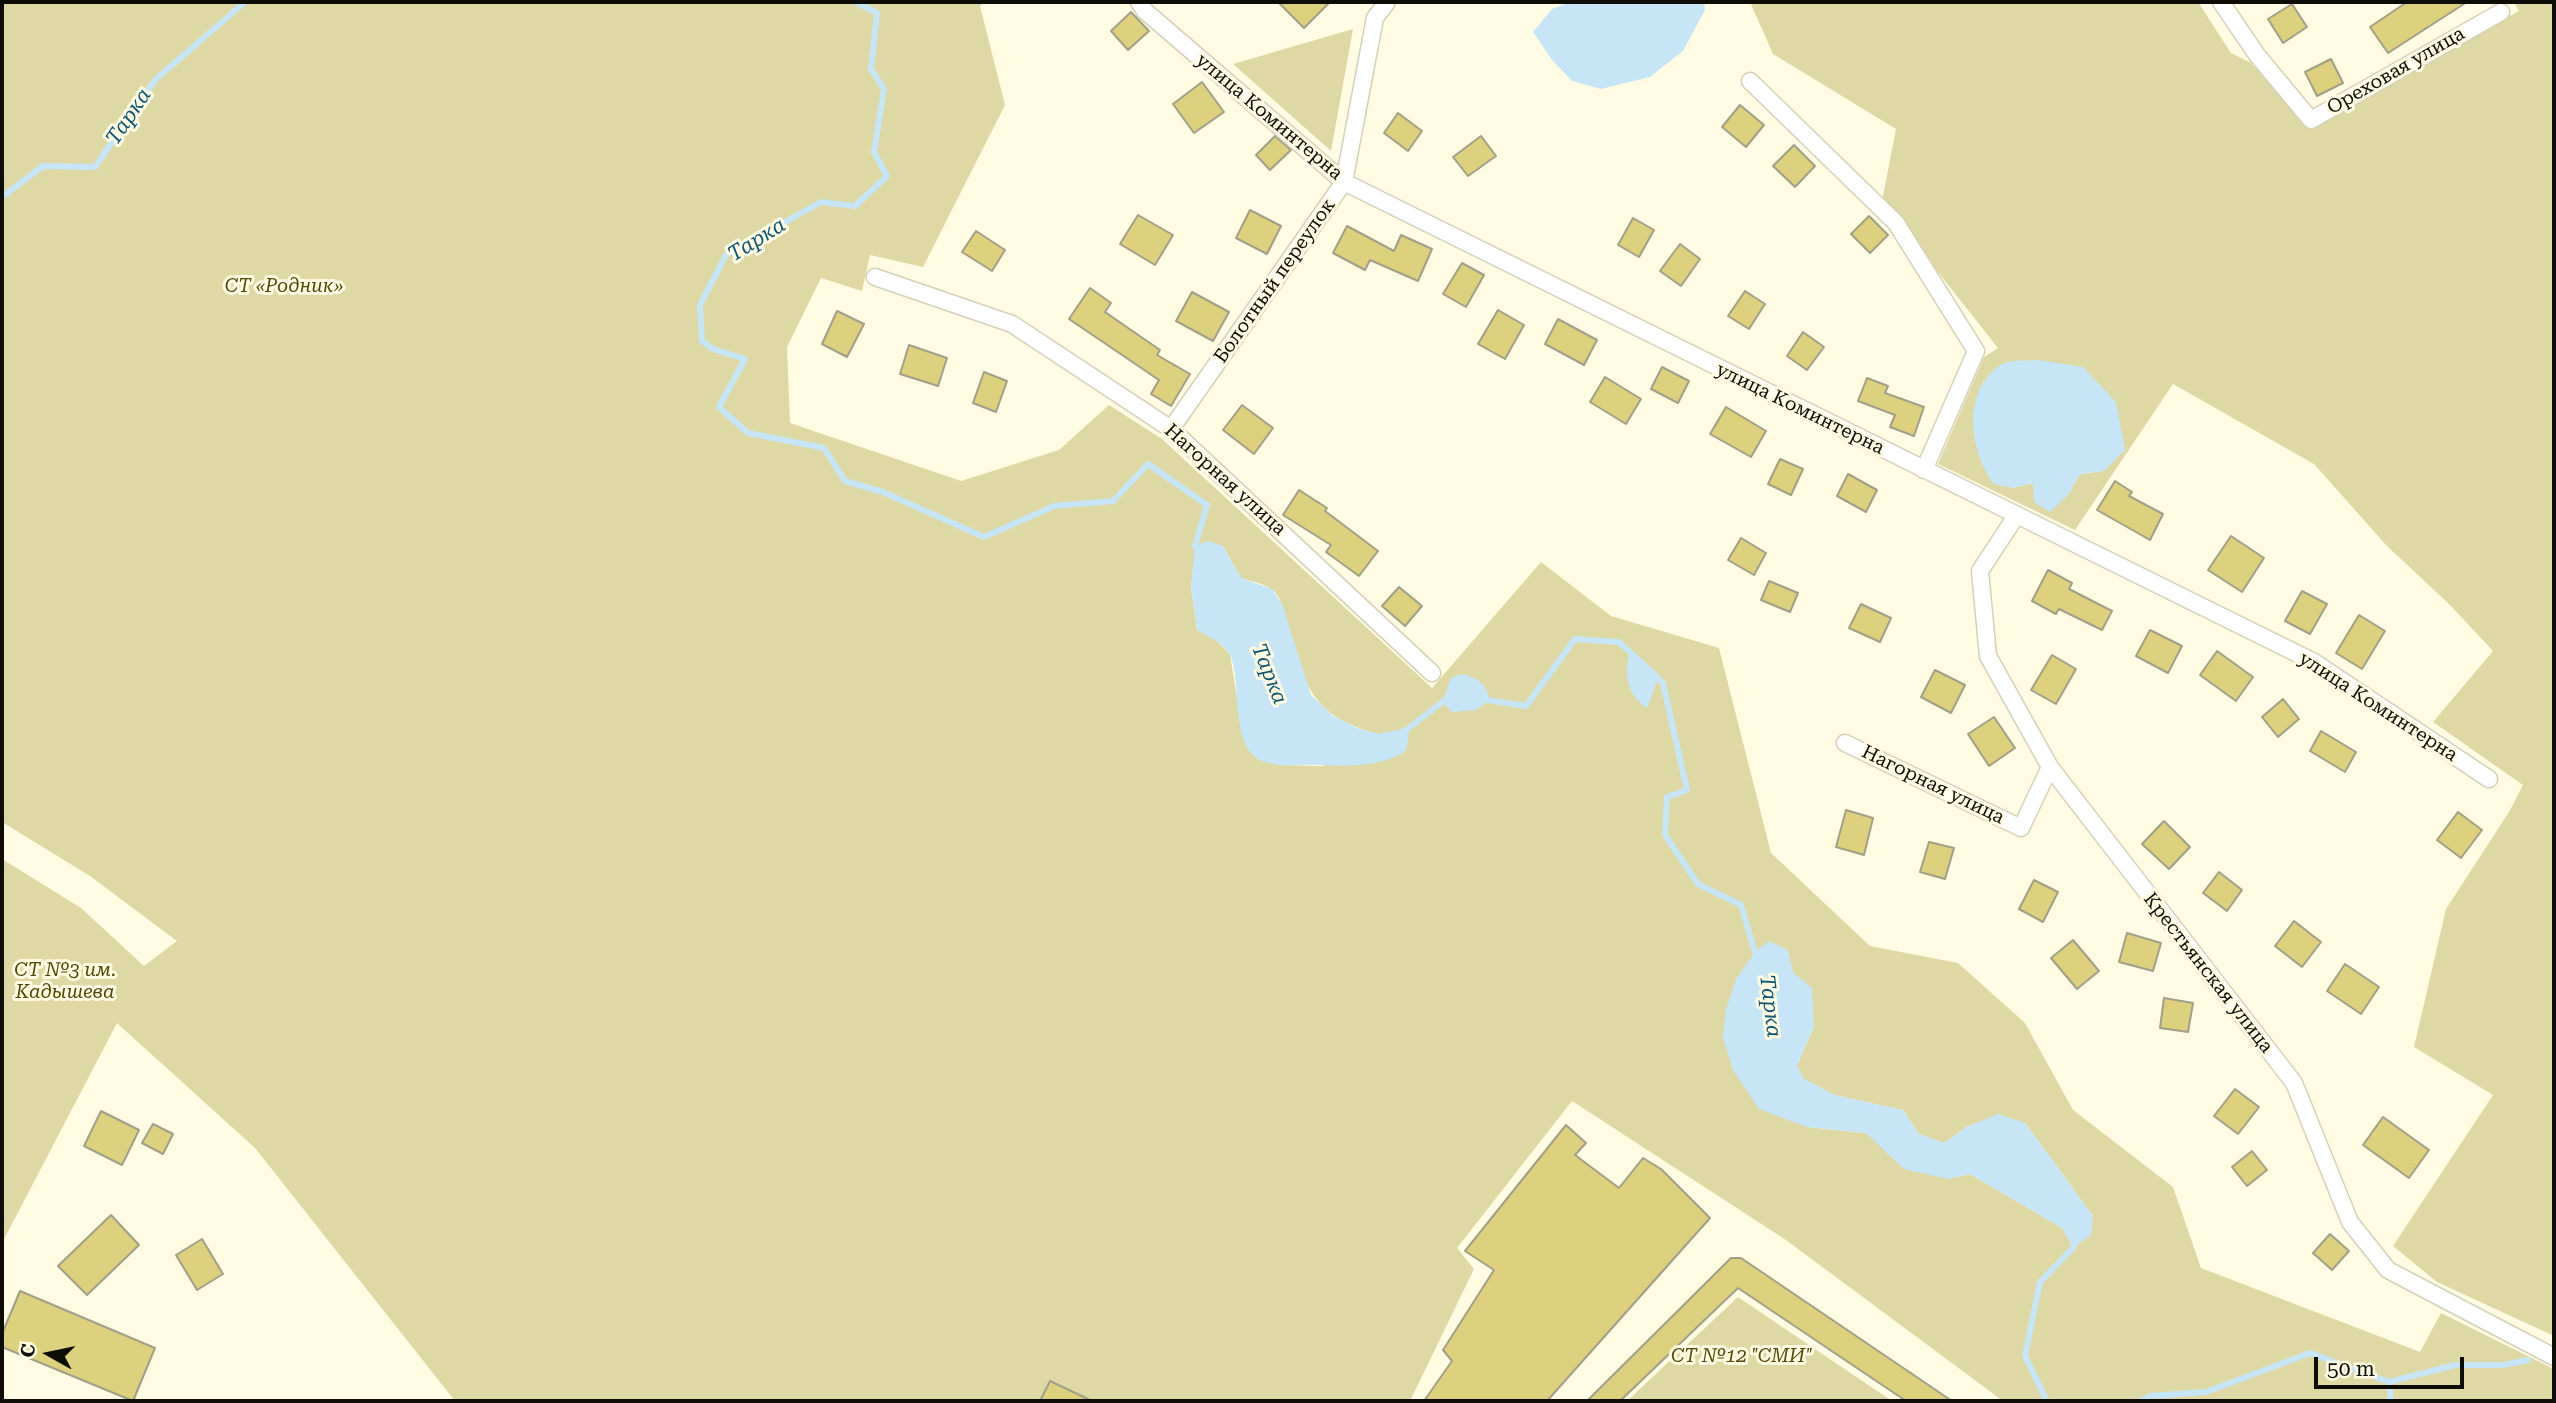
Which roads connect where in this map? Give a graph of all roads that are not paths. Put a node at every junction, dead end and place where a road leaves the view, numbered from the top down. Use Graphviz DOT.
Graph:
graph roads {
  1 [pos="1139,2"];
  2 [pos="1387,2"];
  3 [pos="2221,2"];
  4 [pos="2500,5"];
  5 [pos="1750,80"];
  6 [pos="1344,182"];
  7 [pos="875,277"];
  8 [pos="1171,429"];
  9 [pos="1924,470"];
  10 [pos="2016,516"];
  11 [pos="1432,673"];
  12 [pos="1845,743"];
  13 [pos="2050,767"];
  14 [pos="2489,779"];
  15 [pos="2554,1357"];
  1 -- 6 [label="street, улица Коминтерна"];
  2 -- 6 [label="street, Болотный переулок"];
  3 -- 4 [label="street, Ореховая улица"];
  5 -- 9 [label="street"];
  6 -- 8 [label="street, Болотный переулок"];
  6 -- 9 [label="street, улица Коминтерна"];
  7 -- 8 [label="street, Нагорная улица"];
  8 -- 11 [label="street, Нагорная улица"];
  9 -- 10 [label="street, улица Коминтерна"];
  10 -- 13 [label="street, Крестьянская улица"];
  10 -- 14 [label="street, улица Коминтерна"];
  12 -- 13 [label="street, Нагорная улица"];
  13 -- 15 [label="street, Крестьянская улица"];
}
